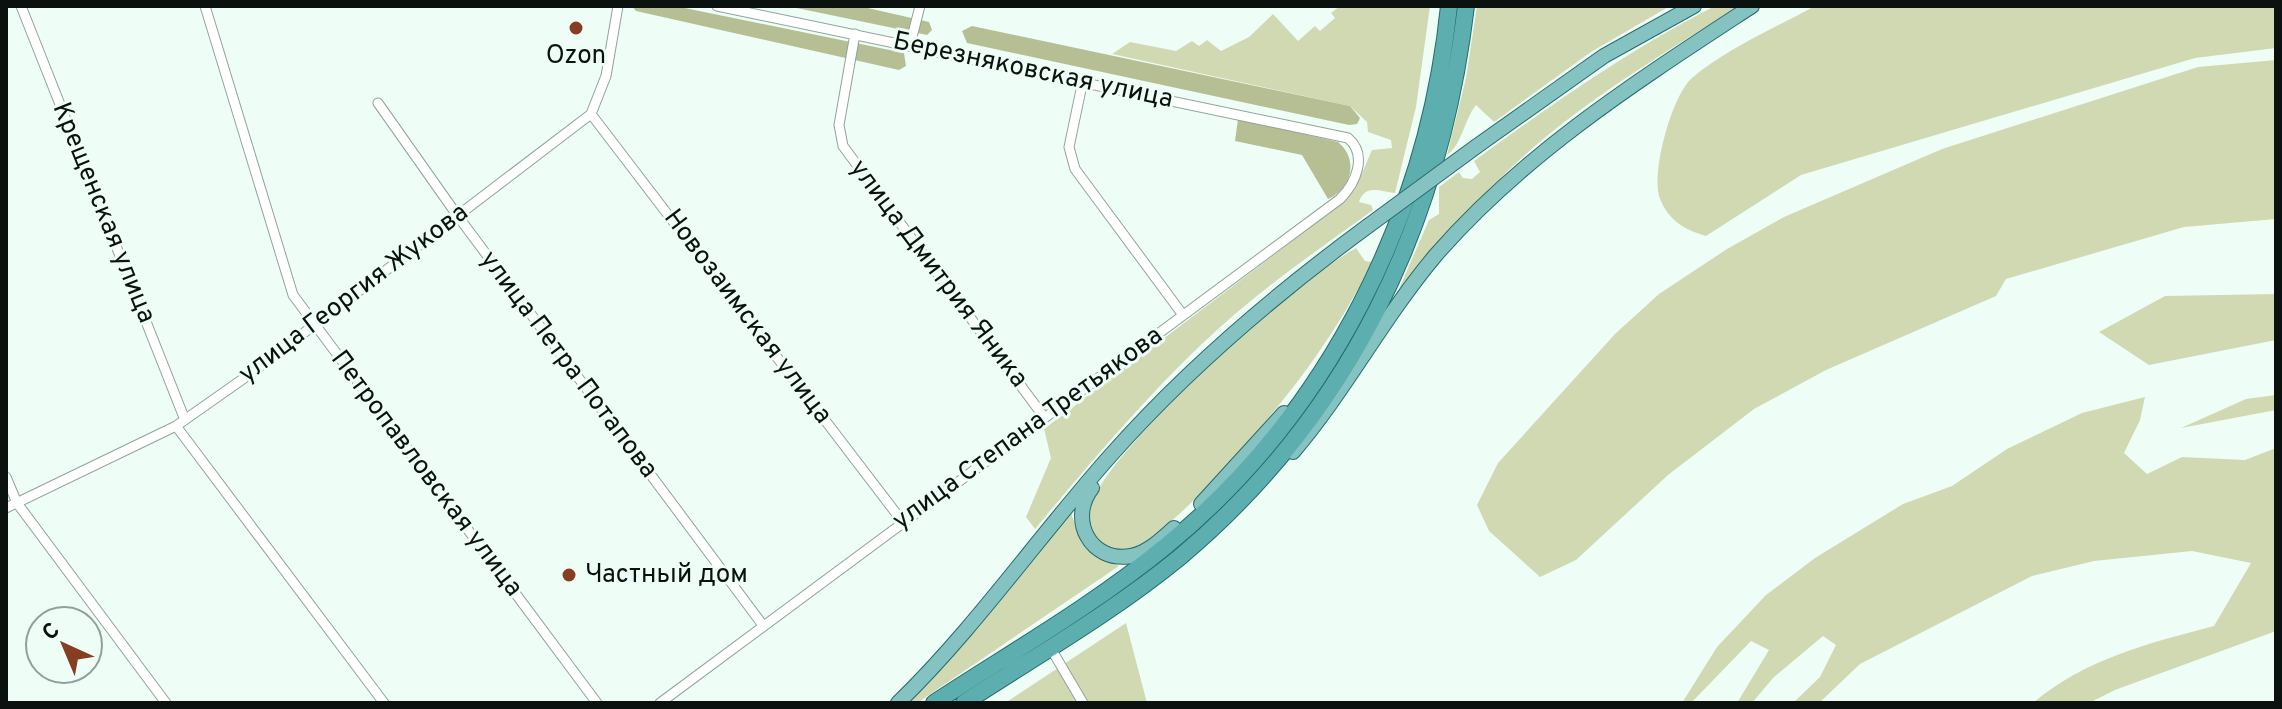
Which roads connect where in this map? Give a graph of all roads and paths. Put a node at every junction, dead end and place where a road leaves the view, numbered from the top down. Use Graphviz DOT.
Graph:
graph roads {
  1 [pos="21,6"];
  2 [pos="205,6"];
  3 [pos="618,6"];
  4 [pos="717,6"];
  5 [pos="920,6"];
  6 [pos="1449,6"];
  7 [pos="1466,6"];
  8 [pos="1694,6"];
  9 [pos="1752,6"];
  10 [pos="855,34"];
  11 [pos="910,45"];
  12 [pos="1083,80"];
  13 [pos="378,103"];
  14 [pos="591,114"];
  15 [pos="1348,138"];
  16 [pos="457,215"];
  17 [pos="1183,315"];
  18 [pos="315,324"];
  19 [pos="1329,361"];
  20 [pos="1157,404"];
  21 [pos="1044,417"];
  22 [pos="180,423"];
  23 [pos="6,477"];
  24 [pos="17,503"];
  25 [pos="6,508"];
  26 [pos="902,521"];
  27 [pos="1208,532"];
  28 [pos="762,624"];
  29 [pos="1050,647"];
  30 [pos="166,703"];
  31 [pos="384,703"];
  32 [pos="597,703"];
  33 [pos="660,703"];
  34 [pos="898,703"];
  35 [pos="934,703"];
  36 [pos="964,703"];
  37 [pos="1083,703"];
  1 -- 22 [label="street, Крещенская улица"];
  2 -- 18 [label="street, Петропавловская улица"];
  3 -- 14 [label="street"];
  4 -- 10 [label="street, Березняковская улица"];
  5 -- 11 [label="street"];
  6 -- 19 [label="highway"];
  7 -- 27 [label="highway"];
  8 -- 20 [label="main road, bridge"];
  9 -- 27 [label="main road"];
  10 -- 11 [label="street, Березняковская улица"];
  10 -- 21 [label="street, улица Дмитрия Яника"];
  11 -- 12 [label="street, Березняковская улица"];
  12 -- 15 [label="street, Березняковская улица"];
  12 -- 17 [label="street"];
  13 -- 16 [label="street, улица Петра Потапова"];
  14 -- 16 [label="street, улица Георгия Жукова"];
  14 -- 26 [label="street, Новозаимская улица"];
  15 -- 17 [label="street, улица Степана Третьякова"];
  16 -- 18 [label="street, улица Георгия Жукова"];
  16 -- 28 [label="street, улица Петра Потапова"];
  17 -- 21 [label="street, улица Степана Третьякова"];
  18 -- 22 [label="street, улица Георгия Жукова"];
  18 -- 32 [label="street, Петропавловская улица"];
  19 -- 20 [label="main road"];
  19 -- 35 [label="highway"];
  20 -- 34 [label="main road"];
  21 -- 26 [label="street, улица Степана Третьякова"];
  22 -- 24 [label="street, улица Георгия Жукова"];
  22 -- 31 [label="street, Крещенская улица"];
  23 -- 24 [label="street"];
  24 -- 25 [label="street, улица Георгия Жукова"];
  24 -- 30 [label="street"];
  26 -- 28 [label="street, улица Степана Третьякова"];
  27 -- 29 [label="highway"];
  28 -- 33 [label="street, улица Степана Третьякова"];
  29 -- 36 [label="highway"];
  29 -- 37 [label="street"];
}
